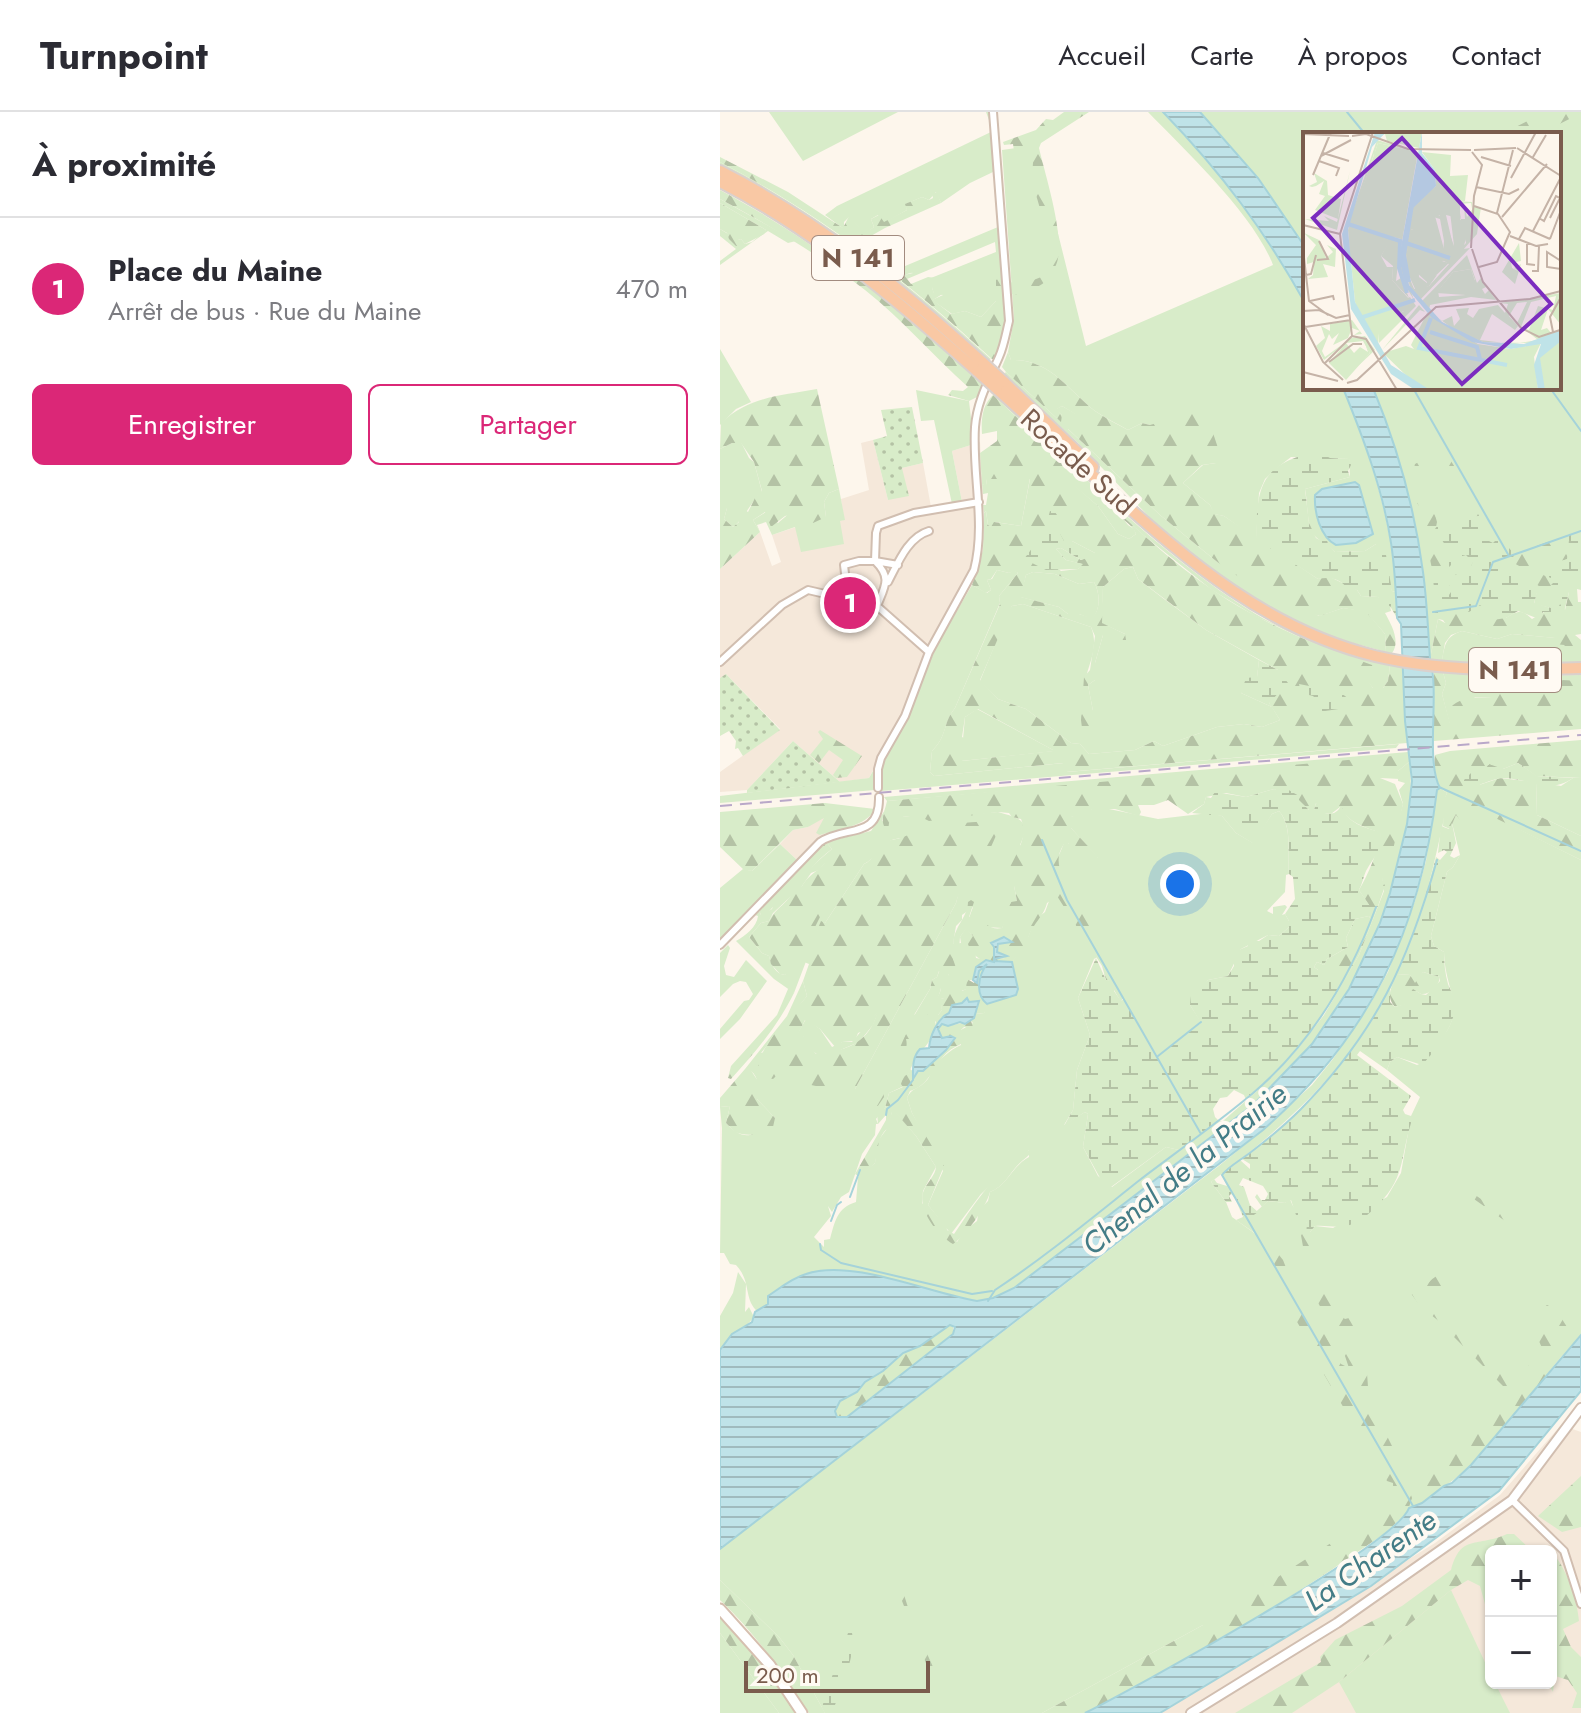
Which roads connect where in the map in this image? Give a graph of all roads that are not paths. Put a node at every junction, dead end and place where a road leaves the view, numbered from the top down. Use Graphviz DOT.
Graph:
graph roads {
  1 [pos="993,112"];
  2 [pos="720,171"];
  3 [pos="720,182"];
  4 [pos="980,367"];
  5 [pos="979,502"];
  6 [pos="929,531"];
  7 [pos="875,561"];
  8 [pos="898,565"];
  9 [pos="885,589"];
  10 [pos="848,599"];
  11 [pos="877,606"];
  12 [pos="929,652"];
  13 [pos="720,662"];
  14 [pos="1581,668"];
  15 [pos="878,788"];
  16 [pos="879,797"];
  17 [pos="720,945"];
  18 [pos="1581,1408"];
  19 [pos="1512,1500"];
  20 [pos="1581,1604"];
  21 [pos="720,1609"];
  22 [pos="802,1713"];
  23 [pos="1191,1713"];
  1 -- 5 [label="street"];
  2 -- 4 [label="highway, N 141"];
  3 -- 4 [label="highway, N 141"];
  4 -- 14 [label="highway, Rocade Sud / N 141, bridge"];
  5 -- 7 [label="street"];
  5 -- 12 [label="street"];
  6 -- 8 [label="street"];
  7 -- 8 [label="street"];
  7 -- 9 [label="street"];
  7 -- 10 [label="street"];
  8 -- 9 [label="street"];
  9 -- 11 [label="street"];
  10 -- 11 [label="street"];
  10 -- 13 [label="street"];
  11 -- 12 [label="street"];
  12 -- 15 [label="street"];
  16 -- 17 [label="street"];
  18 -- 19 [label="street"];
  19 -- 20 [label="street"];
  19 -- 23 [label="street"];
  21 -- 22 [label="main road"];
}
